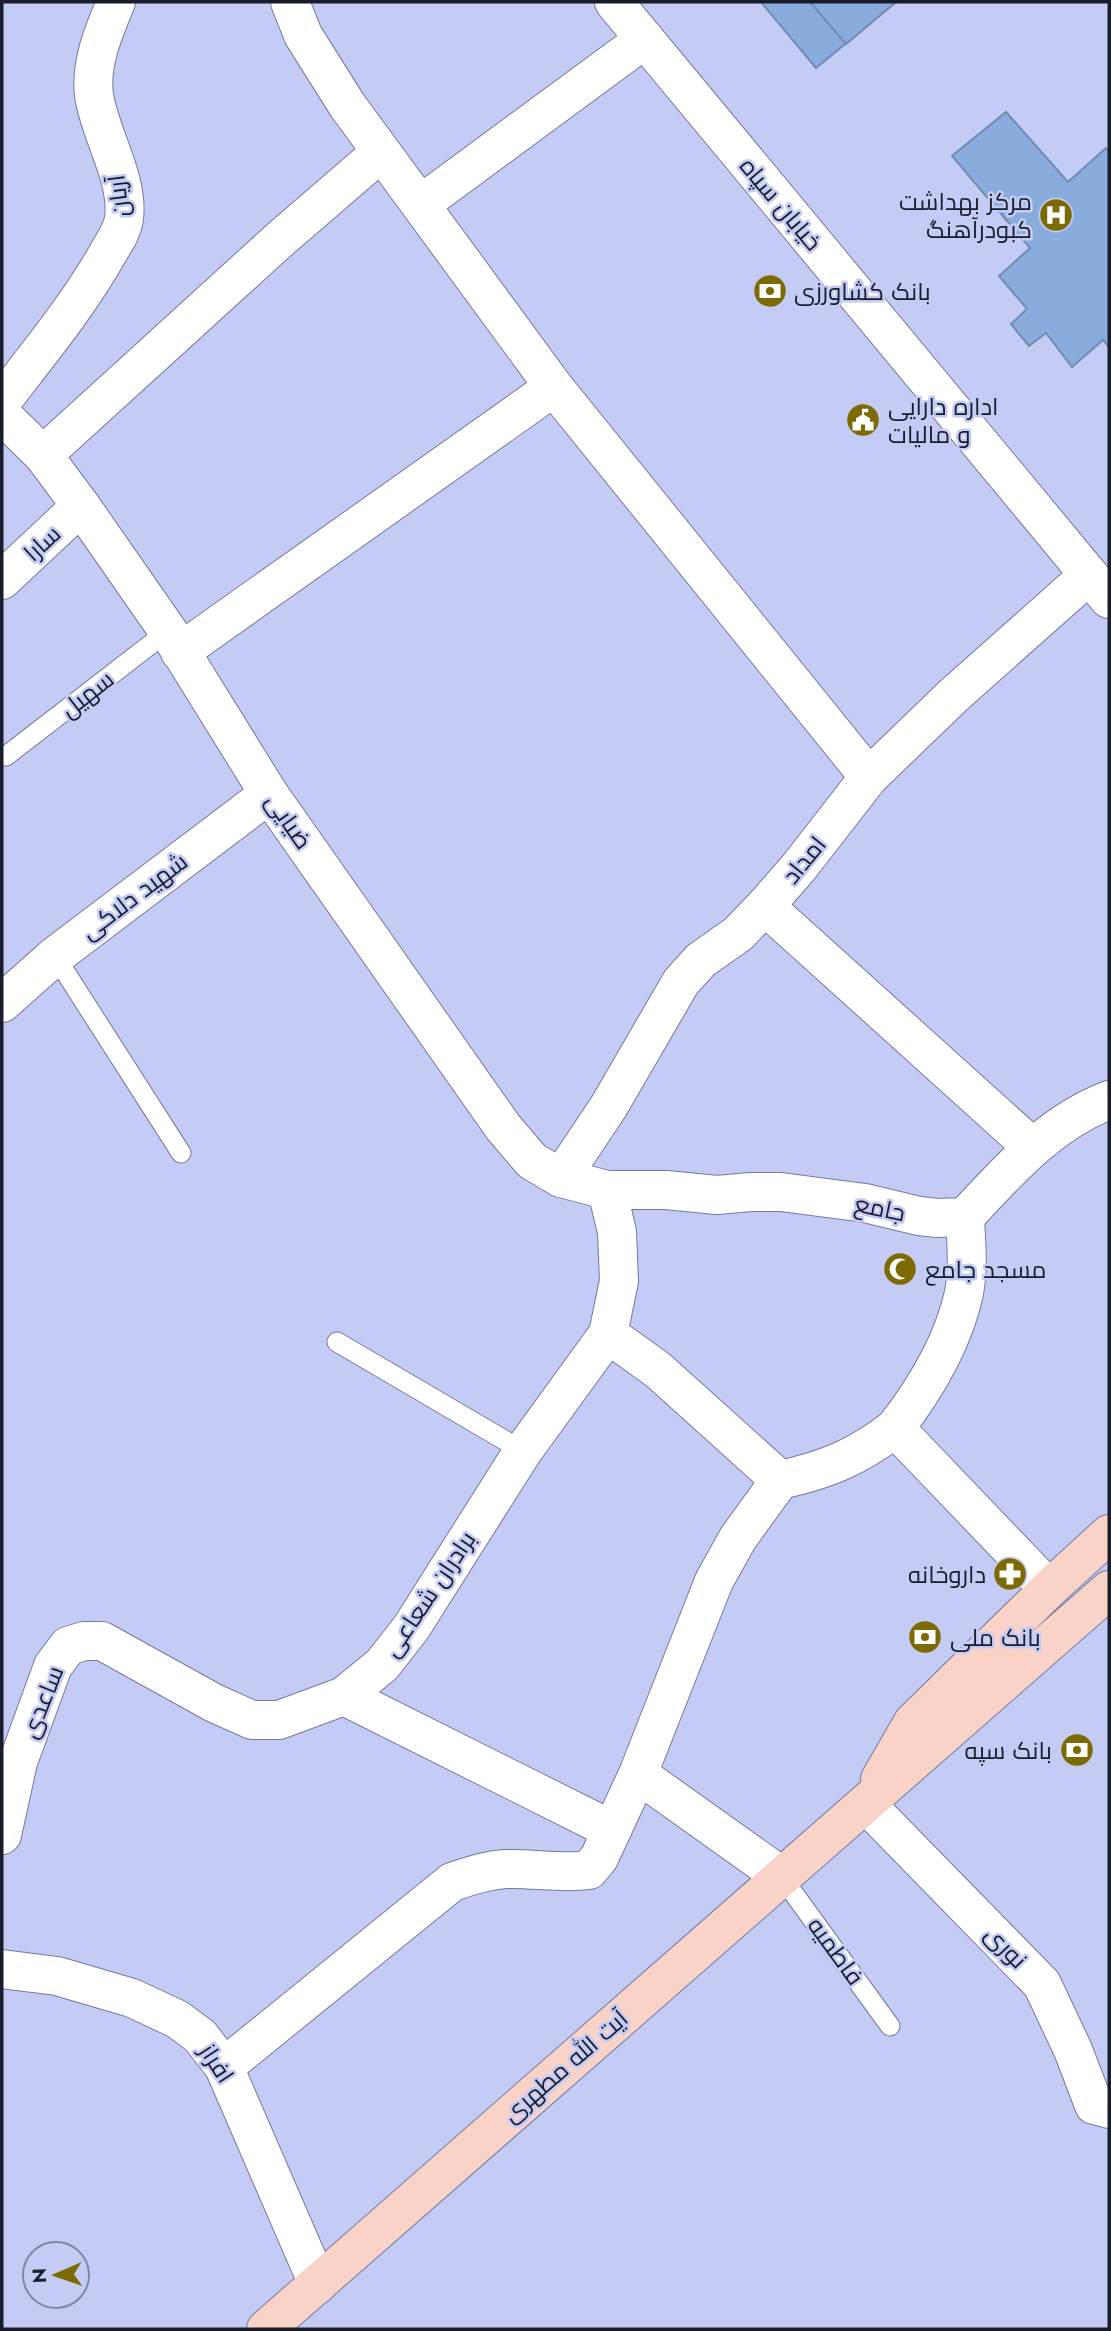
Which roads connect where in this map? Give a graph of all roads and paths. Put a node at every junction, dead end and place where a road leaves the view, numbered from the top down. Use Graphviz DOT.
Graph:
graph roads {
  1 [pos="116,2"];
  2 [pos="290,2"];
  3 [pos="614,2"];
  4 [pos="645,39"];
  5 [pos="380,153"];
  6 [pos="421,204"];
  7 [pos="554,387"];
  8 [pos="2,401"];
  9 [pos="2,415"];
  10 [pos="43,455"];
  11 [pos="81,506"];
  12 [pos="2,580"];
  13 [pos="1099,587"];
  14 [pos="174,642"];
  15 [pos="6,756"];
  16 [pos="869,777"];
  17 [pos="269,794"];
  18 [pos="765,906"];
  19 [pos="55,956"];
  20 [pos="2,1003"];
  21 [pos="1109,1100"];
  22 [pos="1032,1147"];
  23 [pos="181,1153"];
  24 [pos="561,1178"];
  25 [pos="607,1190"];
  26 [pos="965,1217"];
  27 [pos="608,1334"];
  28 [pos="337,1342"];
  29 [pos="895,1428"];
  30 [pos="523,1451"];
  31 [pos="780,1480"];
  32 [pos="1109,1534"];
  33 [pos="1049,1589"];
  34 [pos="1109,1590"];
  35 [pos="102,1641"];
  36 [pos="344,1696"];
  37 [pos="638,1774"];
  38 [pos="866,1804"];
  39 [pos="612,1830"];
  40 [pos="2,1835"];
  41 [pos="782,1876"];
  42 [pos="2,1969"];
  43 [pos="890,2026"];
  44 [pos="224,2067"];
  45 [pos="1109,2109"];
  46 [pos="318,2284"];
  47 [pos="266,2329"];
  1 -- 8 [label="street, آریان"];
  2 -- 5 [label="street"];
  3 -- 4 [label="street, خیابان سپاه"];
  4 -- 6 [label="street"];
  4 -- 13 [label="street, خیابان سپاه"];
  5 -- 6 [label="street"];
  5 -- 10 [label="street"];
  6 -- 7 [label="street"];
  7 -- 14 [label="street"];
  7 -- 16 [label="street"];
  9 -- 10 [label="street, ضیایی"];
  10 -- 11 [label="street, ضیایی"];
  11 -- 12 [label="street, سارا"];
  11 -- 14 [label="street, ضیایی"];
  13 -- 16 [label="street, امداد"];
  14 -- 15 [label="lane, سهیل"];
  14 -- 17 [label="street, ضیایی"];
  16 -- 18 [label="street, امداد"];
  17 -- 19 [label="street, شهید دلاکی"];
  17 -- 24 [label="street, ضیایی"];
  18 -- 22 [label="street"];
  18 -- 24 [label="street, امداد"];
  19 -- 20 [label="street, شهید دلاکی"];
  19 -- 23 [label="lane"];
  21 -- 22 [label="street"];
  22 -- 26 [label="street"];
  24 -- 25 [label="street, ضیایی"];
  25 -- 26 [label="street, جامع"];
  25 -- 27 [label="street"];
  26 -- 29 [label="street"];
  27 -- 30 [label="street, برادران شعاعی"];
  27 -- 31 [label="street"];
  28 -- 30 [label="lane"];
  29 -- 31 [label="street"];
  29 -- 33 [label="street"];
  30 -- 36 [label="street, برادران شعاعی"];
  31 -- 37 [label="street"];
  32 -- 33 [label="main road, آیت الله مطهری"];
  33 -- 38 [label="main road, آیت الله مطهری"];
  34 -- 38 [label="main road, آیت الله مطهری"];
  35 -- 36 [label="street, برادران شعاعی"];
  35 -- 40 [label="street, ساعدی"];
  36 -- 39 [label="street"];
  37 -- 39 [label="street"];
  37 -- 41 [label="street"];
  38 -- 41 [label="main road, آیت الله مطهری"];
  38 -- 45 [label="street, نوری"];
  39 -- 44 [label="street"];
  41 -- 43 [label="lane, فاطمیه"];
  41 -- 46 [label="main road, آیت الله مطهری"];
  42 -- 44 [label="street, افراز"];
  44 -- 46 [label="street, افراز"];
  46 -- 47 [label="main road, آیت الله مطهری"];
}
